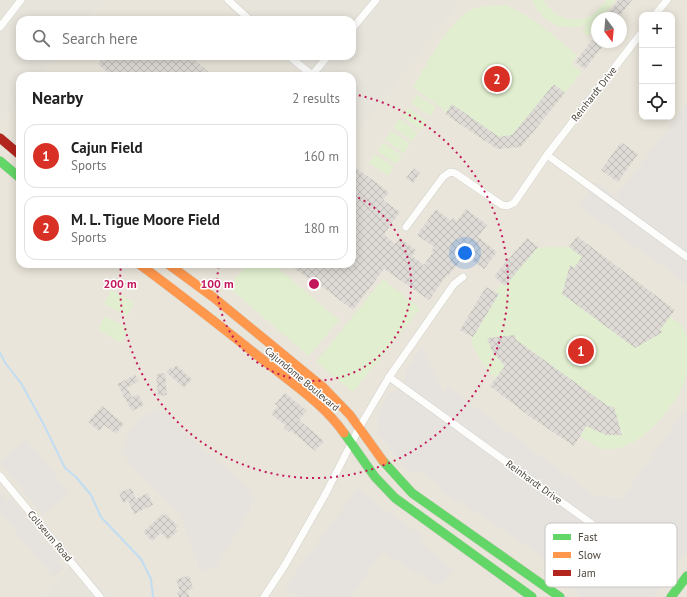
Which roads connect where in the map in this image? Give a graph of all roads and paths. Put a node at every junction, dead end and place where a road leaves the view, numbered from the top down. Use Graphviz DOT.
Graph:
graph roads {
  1 [pos="21,0"];
  2 [pos="228,0"];
  3 [pos="376,0"];
  4 [pos="667,0"];
  5 [pos="657,12"];
  6 [pos="246,16"];
  7 [pos="356,24"];
  8 [pos="0,27"];
  9 [pos="639,36"];
  10 [pos="294,60"];
  11 [pos="325,60"];
  12 [pos="308,72"];
  13 [pos="315,72"];
  14 [pos="0,138"];
  15 [pos="10,146"];
  16 [pos="16,151"];
  17 [pos="547,155"];
  18 [pos="0,160"];
  19 [pos="16,174"];
  20 [pos="406,226"];
  21 [pos="687,257"];
  22 [pos="144,268"];
  23 [pos="174,268"];
  24 [pos="463,277"];
  25 [pos="389,377"];
  26 [pos="359,428"];
  27 [pos="351,443"];
  28 [pos="0,476"];
  29 [pos="408,508"];
  30 [pos="591,523"];
  31 [pos="482,542"];
  32 [pos="687,576"];
  33 [pos="545,586"];
  34 [pos="546,587"];
  35 [pos="679,587"];
  36 [pos="100,597"];
  37 [pos="264,597"];
  38 [pos="532,597"];
  39 [pos="560,597"];
  40 [pos="671,597"];
  1 -- 8 [label="street"];
  2 -- 6 [label="street"];
  3 -- 7 [label="street"];
  4 -- 5 [label="street"];
  9 -- 17 [label="street, Reinhardt Drive"];
  10 -- 12 [label="street"];
  11 -- 13 [label="street"];
  14 -- 15 [label="street"];
  15 -- 16 [label="street"];
  15 -- 18 [label="street"];
  17 -- 20 [label="street, Reinhardt Drive"];
  17 -- 21 [label="street"];
  18 -- 19 [label="street"];
  22 -- 27 [label="street, Cajundome Boulevard"];
  23 -- 26 [label="street, Cajundome Boulevard"];
  24 -- 25 [label="street"];
  25 -- 26 [label="street"];
  25 -- 30 [label="street, Reinhardt Drive"];
  26 -- 27 [label="street"];
  26 -- 31 [label="street, Cajundome Boulevard"];
  27 -- 29 [label="street, Cajundome Boulevard"];
  27 -- 37 [label="street"];
  28 -- 36 [label="street, Coliseum Road"];
  29 -- 31 [label="street"];
  29 -- 38 [label="street, Cajundome Boulevard"];
  31 -- 33 [label="street, Cajundome Boulevard"];
  32 -- 35 [label="street"];
  34 -- 39 [label="street, Cajundome Boulevard"];
  35 -- 40 [label="street"];
}
